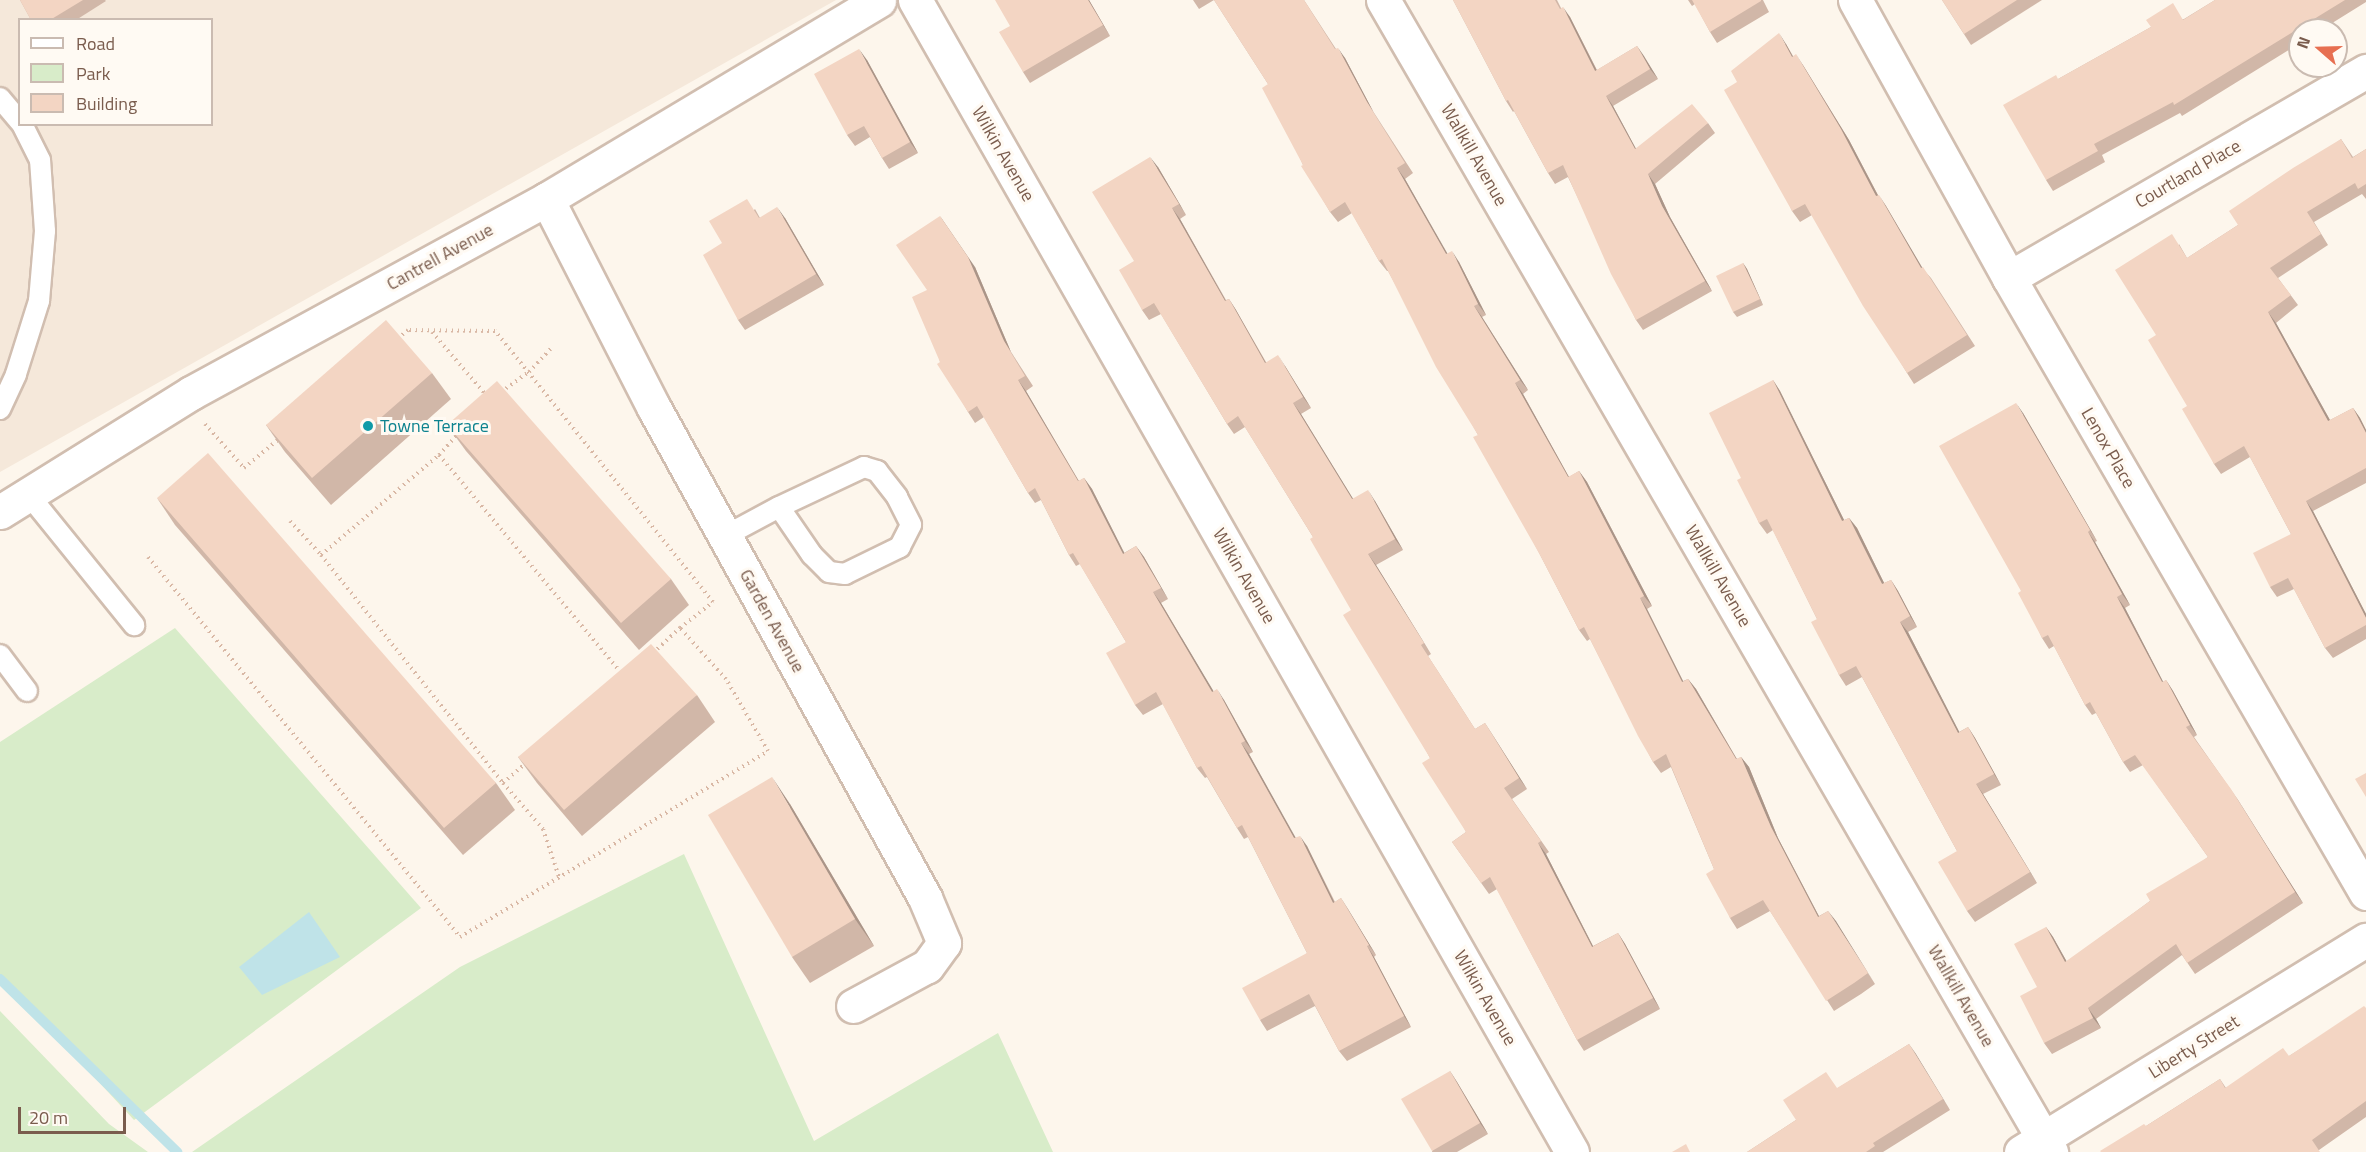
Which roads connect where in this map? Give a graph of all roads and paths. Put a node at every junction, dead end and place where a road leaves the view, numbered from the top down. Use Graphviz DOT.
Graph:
graph roads {
  1 [pos="879,0"];
  2 [pos="915,0"];
  3 [pos="1383,0"];
  4 [pos="1855,0"];
  5 [pos="2366,71"];
  6 [pos="0,98"];
  7 [pos="18,119"];
  8 [pos="23,126"];
  9 [pos="547,199"];
  10 [pos="2009,278"];
  11 [pos="431,332"];
  12 [pos="393,342"];
  13 [pos="551,348"];
  14 [pos="529,372"];
  15 [pos="500,393"];
  16 [pos="490,399"];
  17 [pos="0,409"];
  18 [pos="202,420"];
  19 [pos="289,430"];
  20 [pos="461,431"];
  21 [pos="439,455"];
  22 [pos="28,494"];
  23 [pos="780,507"];
  24 [pos="0,512"];
  25 [pos="290,521"];
  26 [pos="725,536"];
  27 [pos="321,555"];
  28 [pos="148,557"];
  29 [pos="134,625"];
  30 [pos="680,628"];
  31 [pos="0,655"];
  32 [pos="649,657"];
  33 [pos="626,678"];
  34 [pos="27,691"];
  35 [pos="529,760"];
  36 [pos="503,783"];
  37 [pos="559,877"];
  38 [pos="2366,893"];
  39 [pos="2366,940"];
  40 [pos="853,1006"];
  41 [pos="2039,1148"];
  42 [pos="1572,1152"];
  1 -- 9 [label="street, Cantrell Avenue"];
  2 -- 42 [label="street, Wilkin Avenue"];
  3 -- 41 [label="street, Wallkill Avenue"];
  4 -- 10 [label="street, Lenox Place"];
  5 -- 10 [label="street, Courtland Place"];
  6 -- 7 [label="lane"];
  8 -- 17 [label="lane"];
  9 -- 22 [label="street, Cantrell Avenue"];
  9 -- 26 [label="street, Garden Avenue"];
  10 -- 38 [label="street, Lenox Place"];
  11 -- 12 [label="path"];
  11 -- 14 [label="path"];
  11 -- 16 [label="path"];
  13 -- 14 [label="path"];
  14 -- 15 [label="path"];
  14 -- 30 [label="path"];
  18 -- 19 [label="path"];
  20 -- 21 [label="path"];
  21 -- 27 [label="path"];
  21 -- 33 [label="path"];
  22 -- 24 [label="street, Cantrell Avenue"];
  22 -- 29 [label="lane"];
  23 -- 23 [label="lane"];
  23 -- 26 [label="lane"];
  25 -- 27 [label="path"];
  26 -- 40 [label="street, Garden Avenue"];
  27 -- 36 [label="path"];
  28 -- 37 [label="path"];
  30 -- 32 [label="path"];
  30 -- 37 [label="path"];
  31 -- 34 [label="lane"];
  35 -- 36 [label="path"];
  36 -- 37 [label="path"];
  39 -- 41 [label="street, Liberty Street"];
}
